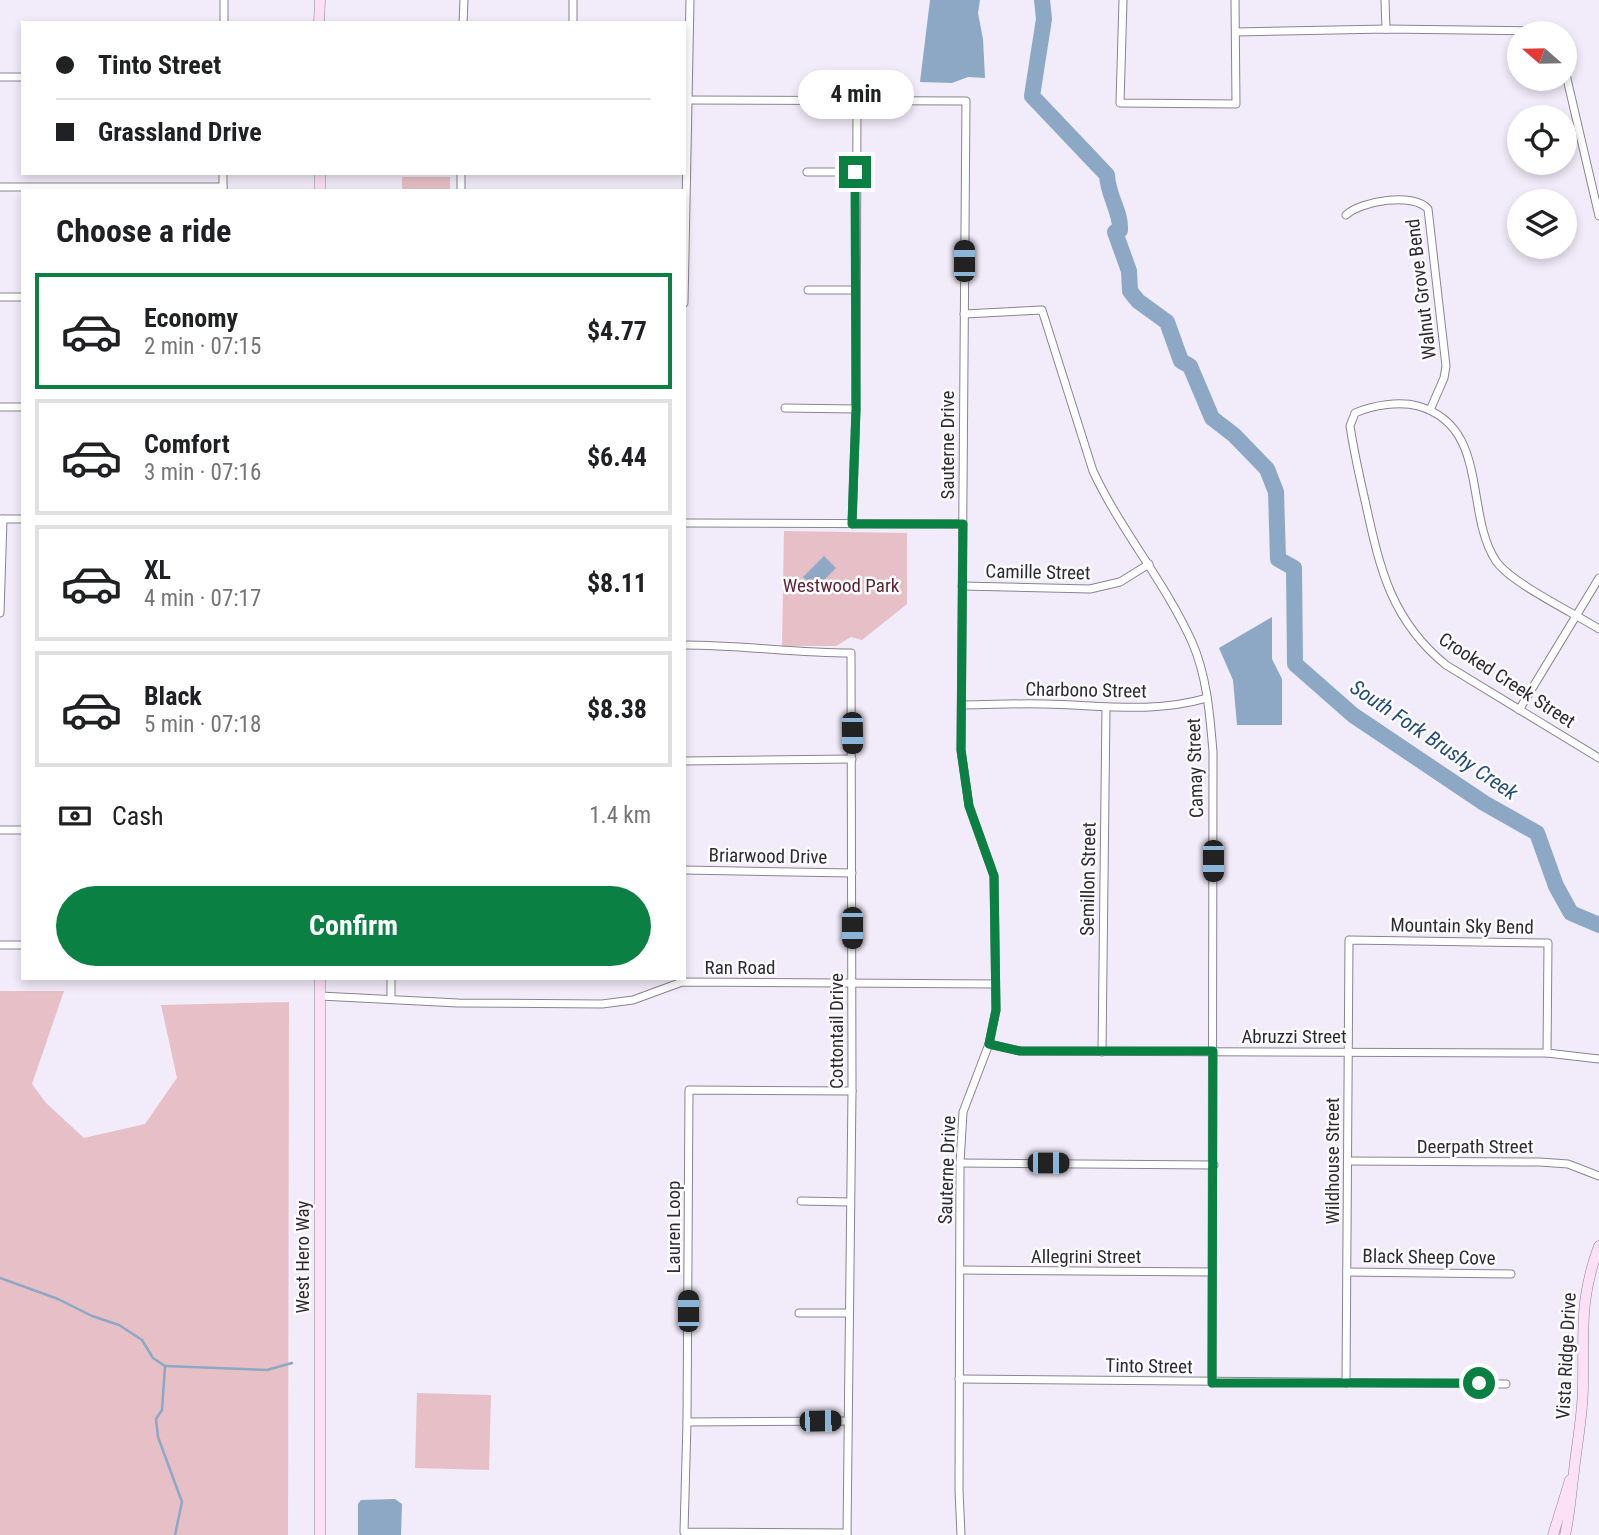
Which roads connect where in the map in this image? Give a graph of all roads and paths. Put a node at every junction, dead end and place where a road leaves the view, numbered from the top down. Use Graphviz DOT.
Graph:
graph roads {
  1 [pos="224,0"];
  2 [pos="320,0"];
  3 [pos="464,0"];
  4 [pos="573,0"];
  5 [pos="690,0"];
  6 [pos="1123,0"];
  7 [pos="1235,0"];
  8 [pos="1385,0"];
  9 [pos="224,21"];
  10 [pos="319,21"];
  11 [pos="463,21"];
  12 [pos="573,21"];
  13 [pos="1385,29"];
  14 [pos="1507,31"];
  15 [pos="1236,32"];
  16 [pos="21,76"];
  17 [pos="0,77"];
  18 [pos="1570,91"];
  19 [pos="686,100"];
  20 [pos="857,102"];
  21 [pos="807,172"];
  22 [pos="855,172"];
  23 [pos="0,187"];
  24 [pos="223,189"];
  25 [pos="1346,215"];
  26 [pos="1599,216"];
  27 [pos="808,290"];
  28 [pos="855,290"];
  29 [pos="0,297"];
  30 [pos="21,297"];
  31 [pos="964,314"];
  32 [pos="0,407"];
  33 [pos="21,407"];
  34 [pos="785,408"];
  35 [pos="856,409"];
  36 [pos="1430,410"];
  37 [pos="2,519"];
  38 [pos="21,519"];
  39 [pos="686,523"];
  40 [pos="852,524"];
  41 [pos="963,524"];
  42 [pos="1149,564"];
  43 [pos="1599,578"];
  44 [pos="962,586"];
  45 [pos="0,613"];
  46 [pos="1577,615"];
  47 [pos="1599,628"];
  48 [pos="686,645"];
  49 [pos="1207,698"];
  50 [pos="962,705"];
  51 [pos="1106,708"];
  52 [pos="1519,710"];
  53 [pos="1599,758"];
  54 [pos="852,760"];
  55 [pos="686,761"];
  56 [pos="0,830"];
  57 [pos="21,830"];
  58 [pos="686,870"];
  59 [pos="852,873"];
  60 [pos="1349,940"];
  61 [pos="0,944"];
  62 [pos="21,945"];
  63 [pos="320,980"];
  64 [pos="391,980"];
  65 [pos="852,983"];
  66 [pos="995,984"];
  67 [pos="320,996"];
  68 [pos="391,999"];
  69 [pos="989,1044"];
  70 [pos="1213,1051"];
  71 [pos="1102,1052"];
  72 [pos="1349,1052"];
  73 [pos="1546,1053"];
  74 [pos="1599,1059"];
  75 [pos="852,1091"];
  76 [pos="1348,1160"];
  77 [pos="960,1163"];
  78 [pos="1214,1165"];
  79 [pos="1599,1175"];
  80 [pos="801,1201"];
  81 [pos="850,1202"];
  82 [pos="1599,1246"];
  83 [pos="960,1270"];
  84 [pos="1211,1272"];
  85 [pos="1347,1272"];
  86 [pos="1511,1274"];
  87 [pos="799,1313"];
  88 [pos="849,1313"];
  89 [pos="959,1379"];
  90 [pos="1212,1383"];
  91 [pos="1346,1383"];
  92 [pos="1506,1384"];
  93 [pos="847,1420"];
  94 [pos="687,1422"];
  95 [pos="1574,1470"];
  96 [pos="847,1534"];
  97 [pos="320,1535"];
  98 [pos="961,1535"];
  99 [pos="1553,1535"];
  100 [pos="1565,1535"];
  1 -- 9 [label="street"];
  2 -- 10 [label="main road"];
  3 -- 11 [label="street"];
  4 -- 12 [label="street"];
  5 -- 19 [label="street"];
  6 -- 15 [label="street"];
  7 -- 15 [label="street"];
  8 -- 13 [label="street"];
  13 -- 14 [label="street"];
  13 -- 15 [label="street"];
  16 -- 17 [label="street"];
  18 -- 26 [label="street"];
  19 -- 20 [label="street"];
  20 -- 22 [label="street"];
  20 -- 31 [label="street, Sauterne Drive"];
  21 -- 22 [label="street"];
  22 -- 28 [label="street"];
  23 -- 24 [label="street"];
  25 -- 36 [label="street, Walnut Grove Bend"];
  27 -- 28 [label="street"];
  28 -- 35 [label="street"];
  29 -- 30 [label="street"];
  31 -- 41 [label="street, Sauterne Drive"];
  31 -- 42 [label="street, Camay Street"];
  32 -- 33 [label="street"];
  34 -- 35 [label="street"];
  35 -- 40 [label="street"];
  36 -- 46 [label="street"];
  36 -- 52 [label="street, Crooked Creek Street"];
  37 -- 38 [label="street"];
  37 -- 45 [label="street"];
  39 -- 40 [label="street"];
  40 -- 41 [label="street"];
  41 -- 44 [label="street, Sauterne Drive"];
  42 -- 44 [label="street, Camille Street"];
  42 -- 49 [label="street, Camay Street"];
  43 -- 46 [label="street"];
  44 -- 50 [label="street, Sauterne Drive"];
  46 -- 47 [label="street"];
  46 -- 52 [label="street"];
  48 -- 54 [label="street, Cottontail Drive"];
  49 -- 51 [label="street, Charbono Street"];
  49 -- 70 [label="street, Camay Street"];
  50 -- 51 [label="street, Charbono Street"];
  50 -- 66 [label="street, Sauterne Drive"];
  51 -- 71 [label="street, Semillon Street"];
  52 -- 53 [label="street, Crooked Creek Street"];
  54 -- 55 [label="street"];
  54 -- 59 [label="street, Cottontail Drive"];
  56 -- 57 [label="street"];
  58 -- 59 [label="street, Briarwood Drive"];
  59 -- 65 [label="street, Cottontail Drive"];
  60 -- 72 [label="street, Wildhouse Street"];
  60 -- 73 [label="street, Mountain Sky Bend"];
  61 -- 62 [label="street"];
  63 -- 67 [label="main road, West Hero Way"];
  64 -- 68 [label="street"];
  65 -- 66 [label="street, Ran Road"];
  65 -- 68 [label="street, Ran Road"];
  65 -- 75 [label="street, Cottontail Drive"];
  66 -- 69 [label="street, Sauterne Drive"];
  67 -- 68 [label="street, Ran Road"];
  67 -- 97 [label="main road, West Hero Way"];
  69 -- 71 [label="street, Abruzzi Street"];
  69 -- 77 [label="street, Sauterne Drive"];
  70 -- 71 [label="street, Abruzzi Street"];
  70 -- 72 [label="street, Abruzzi Street"];
  70 -- 78 [label="street, Camay Street"];
  72 -- 73 [label="street, Abruzzi Street"];
  72 -- 76 [label="street, Wildhouse Street"];
  73 -- 74 [label="street, Abruzzi Street"];
  75 -- 81 [label="street, Cottontail Drive"];
  75 -- 94 [label="street, Lauren Loop"];
  76 -- 79 [label="street, Deerpath Street"];
  76 -- 85 [label="street, Wildhouse Street"];
  77 -- 78 [label="street"];
  77 -- 83 [label="street, Sauterne Drive"];
  78 -- 84 [label="street, Camay Street"];
  80 -- 81 [label="street"];
  81 -- 88 [label="street, Cottontail Drive"];
  82 -- 95 [label="main road, Vista Ridge Drive"];
  83 -- 84 [label="street, Allegrini Street"];
  83 -- 89 [label="street, Sauterne Drive"];
  84 -- 90 [label="street, Camay Street"];
  85 -- 86 [label="street, Black Sheep Cove"];
  85 -- 91 [label="street, Wildhouse Street"];
  87 -- 88 [label="street"];
  88 -- 93 [label="street, Cottontail Drive"];
  89 -- 90 [label="street, Tinto Street"];
  89 -- 98 [label="street, Sauterne Drive"];
  90 -- 91 [label="street, Tinto Street"];
  91 -- 92 [label="street, Tinto Street"];
  93 -- 94 [label="street"];
  93 -- 96 [label="street, Cottontail Drive"];
  94 -- 96 [label="street, Lauren Loop"];
  95 -- 99 [label="main road, Vista Ridge Drive"];
  95 -- 100 [label="main road, Vista Ridge Drive"];
}
